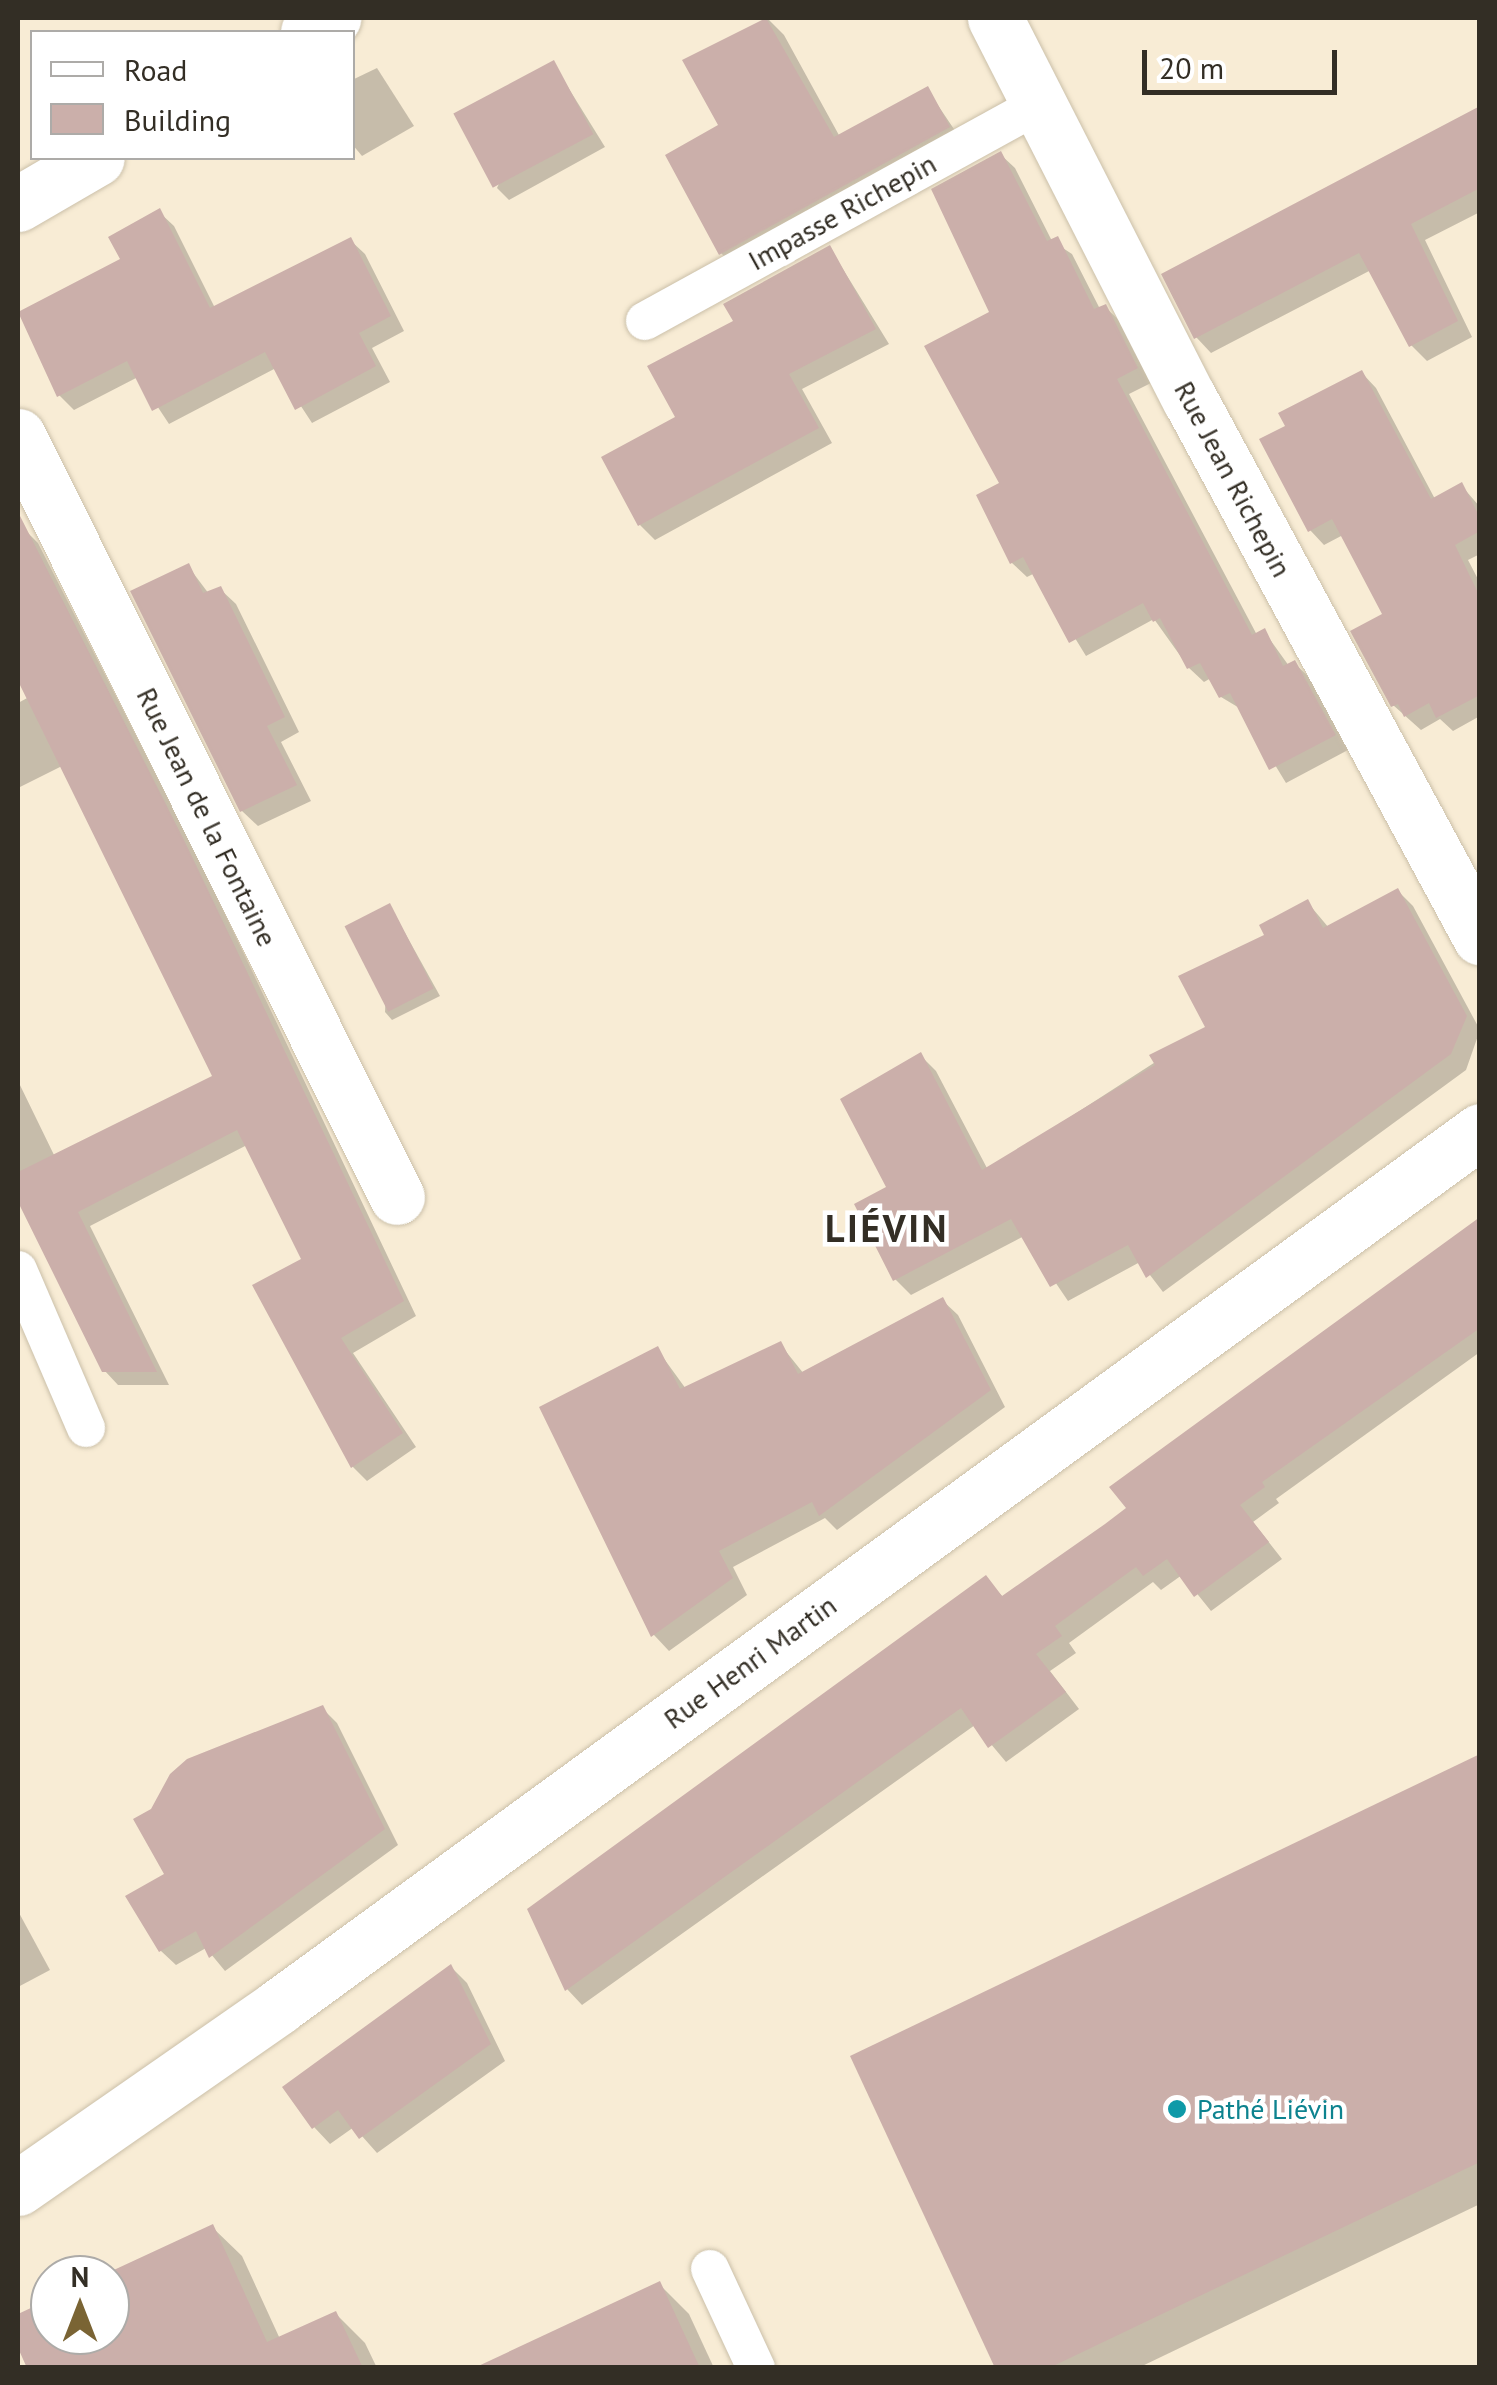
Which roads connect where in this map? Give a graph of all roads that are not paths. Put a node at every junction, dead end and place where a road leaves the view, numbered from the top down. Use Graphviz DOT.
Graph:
graph roads {
  1 [pos="995,18"];
  2 [pos="1039,104"];
  3 [pos="94,160"];
  4 [pos="18,204"];
  5 [pos="644,321"];
  6 [pos="18,436"];
  7 [pos="1480,937"];
  8 [pos="1480,1131"];
  9 [pos="396,1197"];
  10 [pos="18,1270"];
  11 [pos="86,1428"];
  12 [pos="18,2188"];
  13 [pos="710,2270"];
  14 [pos="756,2368"];
  1 -- 2 [label="street, Rue Jean Richepin"];
  2 -- 5 [label="lane, Impasse Richepin"];
  2 -- 7 [label="street, Rue Jean Richepin"];
  3 -- 4 [label="street"];
  6 -- 9 [label="street, Rue Jean de la Fontaine"];
  8 -- 12 [label="street, Rue Henri Martin"];
  10 -- 11 [label="lane"];
  13 -- 14 [label="lane"];
}
